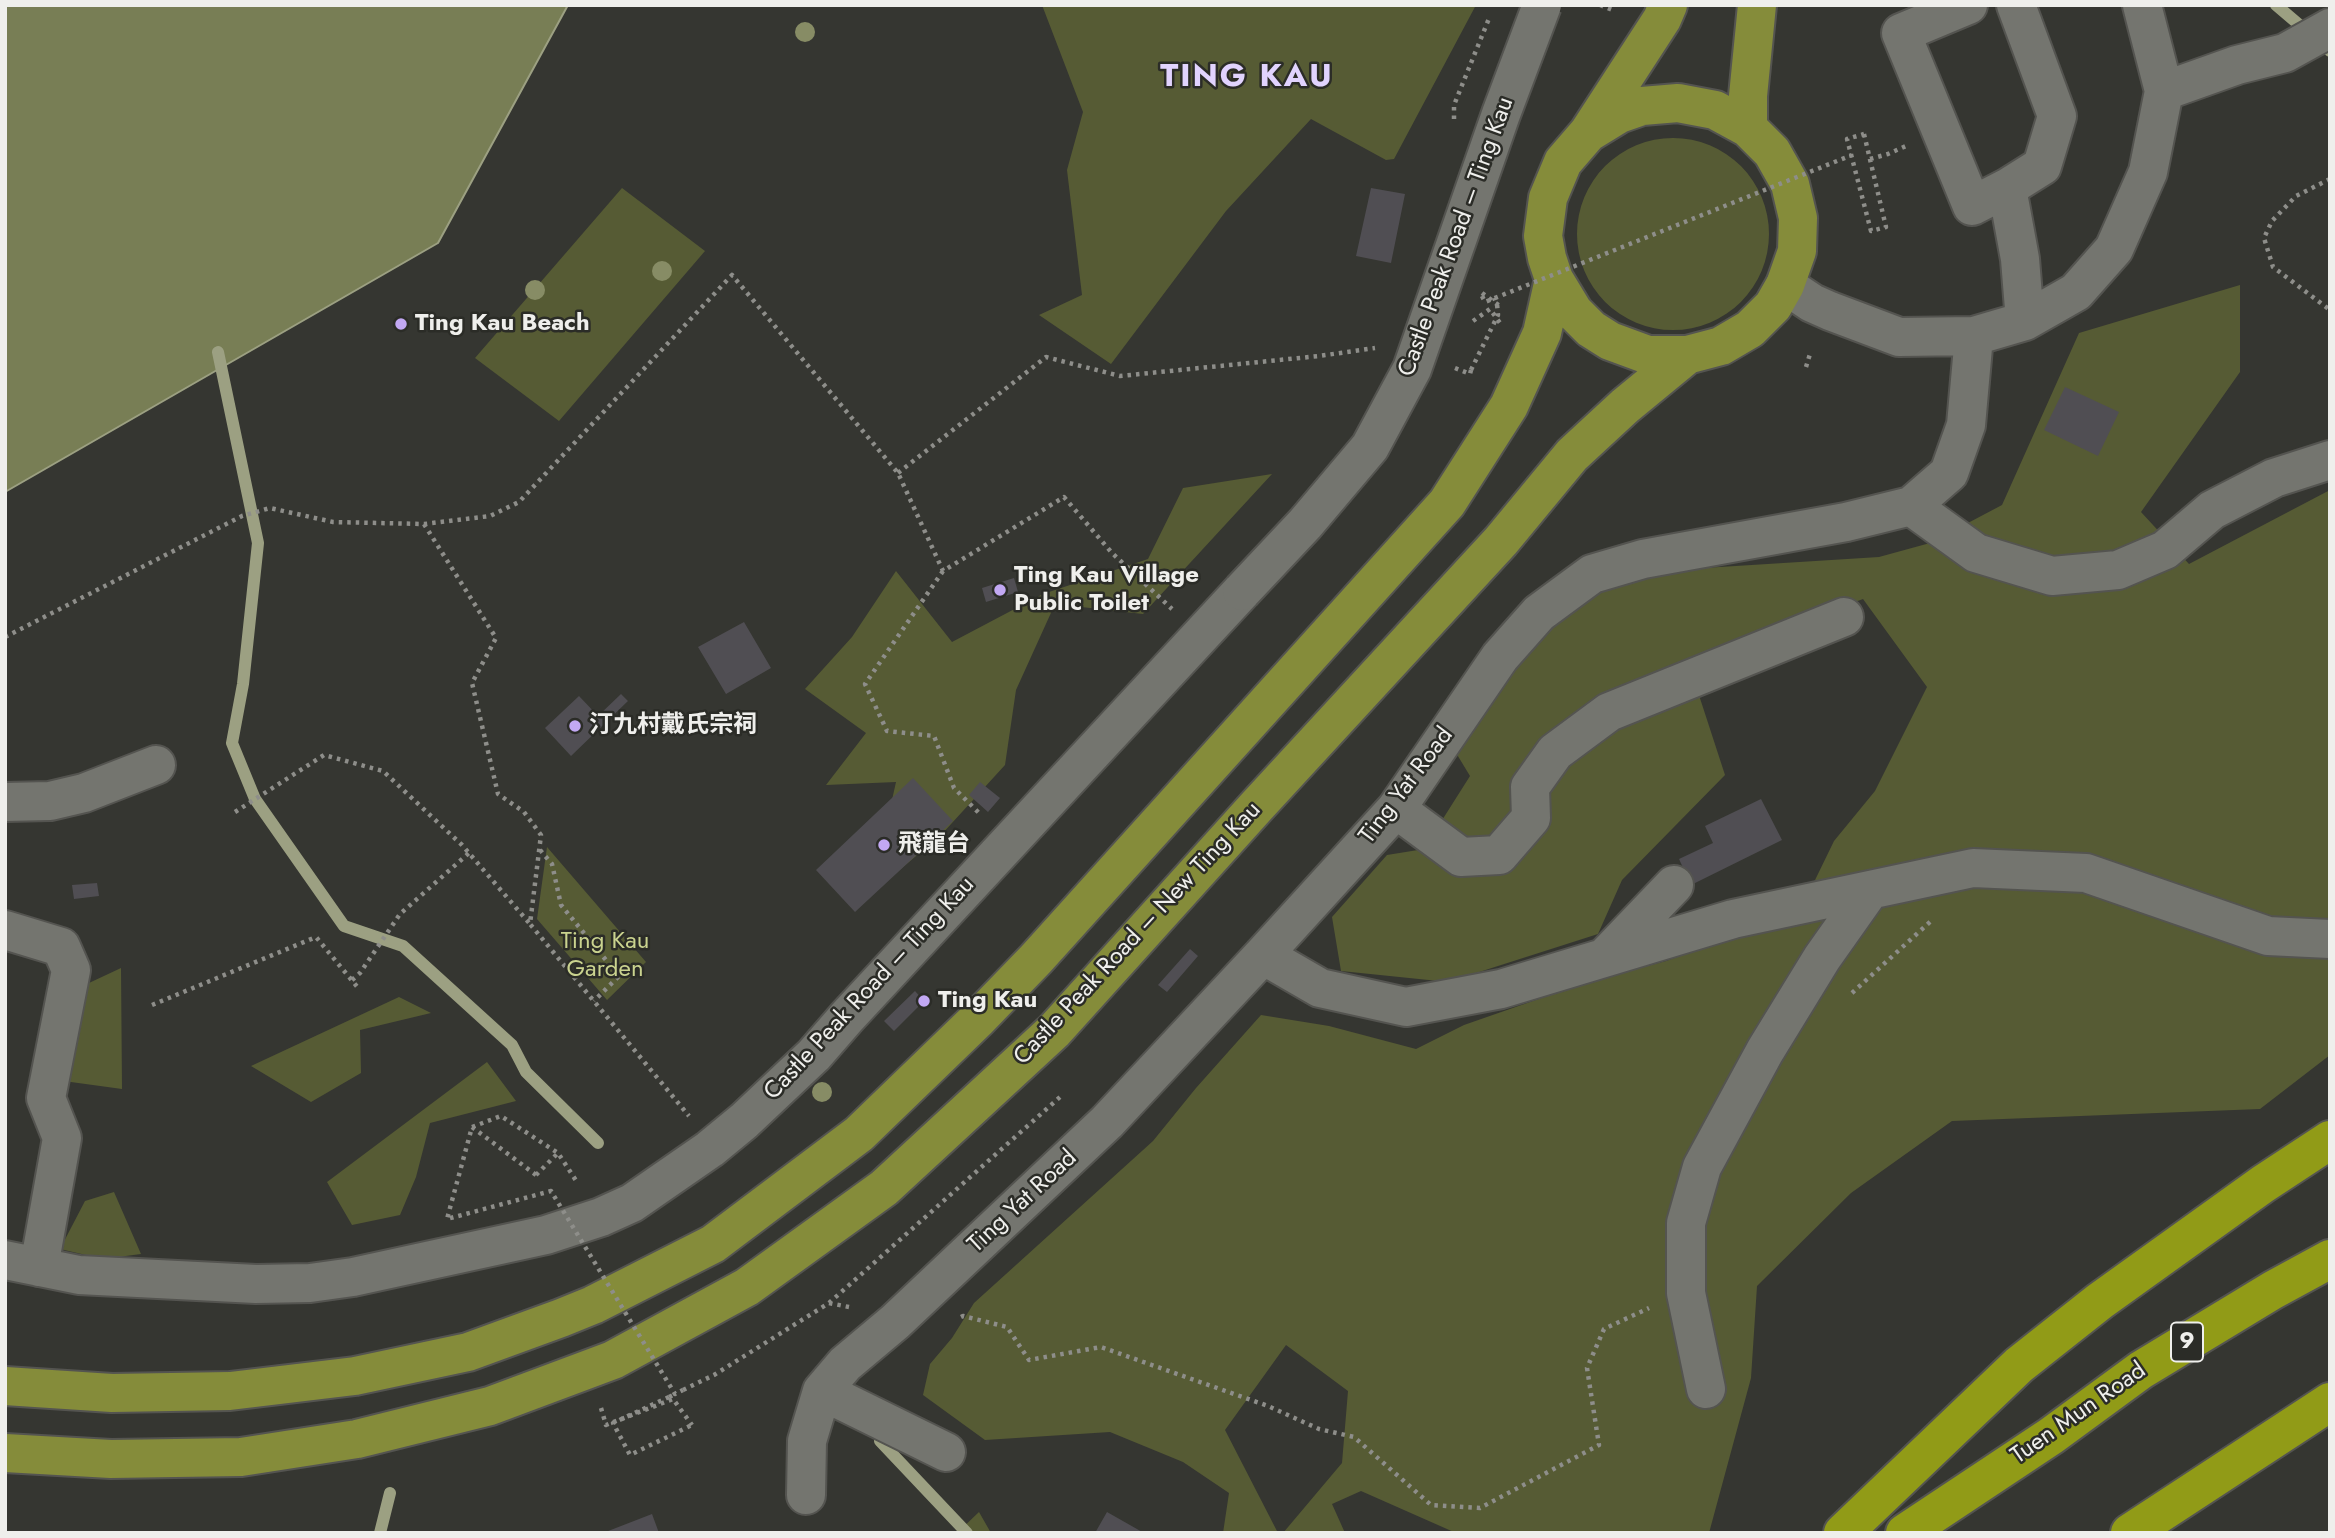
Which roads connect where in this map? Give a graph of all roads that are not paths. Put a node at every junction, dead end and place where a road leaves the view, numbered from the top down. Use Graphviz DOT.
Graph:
graph roads {
  1 [pos="1542,5"];
  2 [pos="1668,5"];
  3 [pos="1757,5"];
  4 [pos="1968,5"];
  5 [pos="2016,5"];
  6 [pos="2142,5"];
  7 [pos="2330,29"];
  8 [pos="2164,91"];
  9 [pos="1748,128"];
  10 [pos="1588,133"];
  11 [pos="2007,188"];
  12 [pos="1554,279"];
  13 [pos="1786,285"];
  14 [pos="2025,321"];
  15 [pos="1974,336"];
  16 [pos="1688,355"];
  17 [pos="2330,460"];
  18 [pos="1911,506"];
  19 [pos="1844,617"];
  20 [pos="156,765"];
  21 [pos="5,802"];
  22 [pos="1396,809"];
  23 [pos="1674,885"];
  24 [pos="1870,890"];
  25 [pos="5,930"];
  26 [pos="2330,939"];
  27 [pos="1263,955"];
  28 [pos="1604,958"];
  29 [pos="2330,1140"];
  30 [pos="2330,1259"];
  31 [pos="22,1264"];
  32 [pos="5,1386"];
  33 [pos="1706,1389"];
  34 [pos="822,1391"];
  35 [pos="2330,1402"];
  36 [pos="946,1452"];
  37 [pos="5,1453"];
  38 [pos="806,1495"];
  39 [pos="1843,1533"];
  40 [pos="1905,1533"];
  41 [pos="2130,1533"];
  1 -- 31 [label="street, Castle Peak Road – Ting Kau, bridge"];
  2 -- 10 [label="main road"];
  3 -- 9 [label="main road"];
  4 -- 11 [label="street"];
  5 -- 11 [label="street"];
  6 -- 8 [label="street"];
  7 -- 8 [label="street"];
  8 -- 14 [label="street"];
  9 -- 10 [label="main road"];
  9 -- 13 [label="main road"];
  10 -- 12 [label="main road"];
  11 -- 14 [label="street"];
  12 -- 16 [label="main road"];
  12 -- 32 [label="main road"];
  13 -- 15 [label="street"];
  13 -- 16 [label="main road"];
  14 -- 15 [label="street"];
  15 -- 18 [label="street, Ting Yat Road"];
  16 -- 37 [label="main road, Castle Peak Road – New Ting Kau"];
  17 -- 18 [label="street"];
  18 -- 22 [label="street, Ting Yat Road"];
  19 -- 22 [label="street"];
  20 -- 21 [label="street"];
  22 -- 27 [label="street, Ting Yat Road"];
  23 -- 28 [label="street"];
  24 -- 26 [label="street"];
  24 -- 28 [label="street"];
  24 -- 33 [label="street"];
  25 -- 31 [label="street"];
  27 -- 28 [label="street"];
  27 -- 34 [label="street, Ting Yat Road"];
  29 -- 39 [label="highway"];
  30 -- 40 [label="highway, Tuen Mun Road / 9"];
  34 -- 36 [label="street"];
  34 -- 38 [label="street"];
  35 -- 41 [label="highway"];
}
